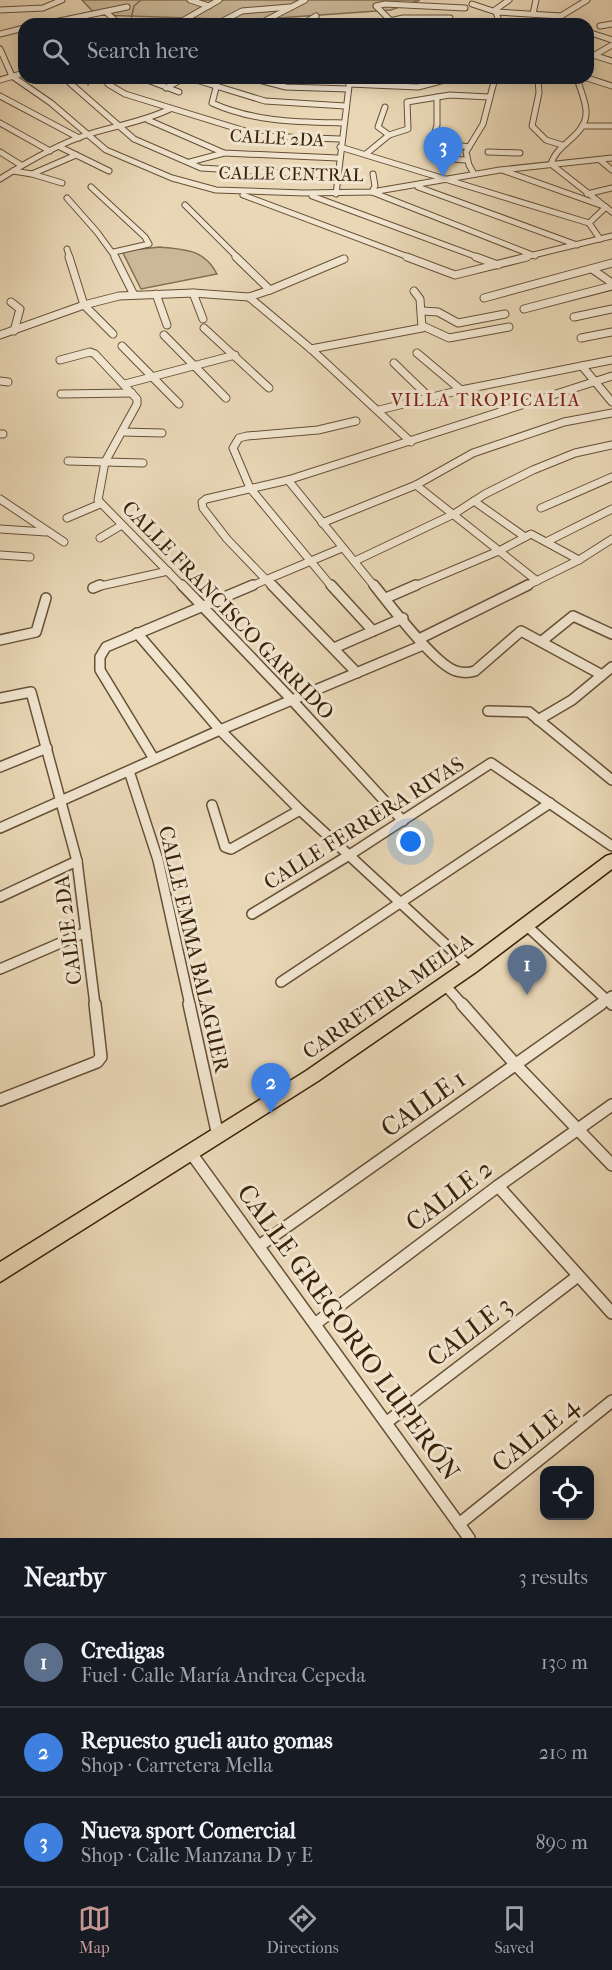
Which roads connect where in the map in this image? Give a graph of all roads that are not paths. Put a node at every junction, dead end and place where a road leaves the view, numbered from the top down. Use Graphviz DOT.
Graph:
graph roads {
  1 [pos="190,0"];
  2 [pos="219,0"];
  3 [pos="286,0"];
  4 [pos="305,0"];
  5 [pos="452,0"];
  6 [pos="509,0"];
  7 [pos="536,0"];
  8 [pos="587,0"];
  9 [pos="62,1"];
  10 [pos="470,4"];
  11 [pos="293,5"];
  12 [pos="208,6"];
  13 [pos="127,8"];
  14 [pos="0,10"];
  15 [pos="18,10"];
  16 [pos="496,11"];
  17 [pos="106,12"];
  18 [pos="533,14"];
  19 [pos="316,16"];
  20 [pos="561,16"];
  21 [pos="77,17"];
  22 [pos="19,18"];
  23 [pos="73,18"];
  24 [pos="113,18"];
  25 [pos="187,18"];
  26 [pos="229,18"];
  27 [pos="270,18"];
  28 [pos="313,18"];
  29 [pos="387,18"];
  30 [pos="453,18"];
  31 [pos="498,18"];
  32 [pos="612,24"];
  33 [pos="600,26"];
  34 [pos="17,30"];
  35 [pos="0,34"];
  36 [pos="594,35"];
  37 [pos="612,44"];
  38 [pos="0,49"];
  39 [pos="595,55"];
  40 [pos="612,61"];
  41 [pos="18,74"];
  42 [pos="12,76"];
  43 [pos="0,80"];
  44 [pos="18,80"];
  45 [pos="594,80"];
  46 [pos="24,84"];
  47 [pos="71,84"];
  48 [pos="108,84"];
  49 [pos="156,84"];
  50 [pos="173,84"];
  51 [pos="206,84"];
  52 [pos="272,84"];
  53 [pos="304,84"];
  54 [pos="349,84"];
  55 [pos="378,84"];
  56 [pos="429,84"];
  57 [pos="493,84"];
  58 [pos="539,84"];
  59 [pos="578,84"];
  60 [pos="612,86"];
  61 [pos="378,87"];
  62 [pos="166,88"];
  63 [pos="216,88"];
  64 [pos="303,88"];
  65 [pos="179,92"];
  66 [pos="0,96"];
  67 [pos="437,97"];
  68 [pos="489,98"];
  69 [pos="345,106"];
  70 [pos="385,107"];
  71 [pos="170,109"];
  72 [pos="148,120"];
  73 [pos="0,123"];
  74 [pos="343,123"];
  75 [pos="119,126"];
  76 [pos="582,126"];
  77 [pos="612,126"];
  78 [pos="87,135"];
  79 [pos="389,135"];
  80 [pos="79,138"];
  81 [pos="340,139"];
  82 [pos="435,142"];
  83 [pos="562,146"];
  84 [pos="60,147"];
  85 [pos="340,147"];
  86 [pos="469,147"];
  87 [pos="525,147"];
  88 [pos="50,151"];
  89 [pos="0,152"];
  90 [pos="488,152"];
  91 [pos="224,153"];
  92 [pos="520,153"];
  93 [pos="366,154"];
  94 [pos="76,155"];
  95 [pos="338,158"];
  96 [pos="612,158"];
  97 [pos="466,160"];
  98 [pos="600,160"];
  99 [pos="190,162"];
  100 [pos="551,164"];
  101 [pos="21,165"];
  102 [pos="516,168"];
  103 [pos="500,170"];
  104 [pos="612,170"];
  105 [pos="13,171"];
  106 [pos="109,171"];
  107 [pos="32,174"];
  108 [pos="373,174"];
  109 [pos="474,174"];
  110 [pos="336,176"];
  111 [pos="0,179"];
  112 [pos="451,180"];
  113 [pos="62,183"];
  114 [pos="416,186"];
  115 [pos="92,187"];
  116 [pos="612,188"];
  117 [pos="235,192"];
  118 [pos="372,192"];
  119 [pos="304,193"];
  120 [pos="336,194"];
  121 [pos="587,194"];
  122 [pos="67,198"];
  123 [pos="185,205"];
  124 [pos="609,209"];
  125 [pos="590,223"];
  126 [pos="612,236"];
  127 [pos="600,239"];
  128 [pos="578,245"];
  129 [pos="67,249"];
  130 [pos="114,252"];
  131 [pos="535,256"];
  132 [pos="344,259"];
  133 [pos="612,263"];
  134 [pos="498,265"];
  135 [pos="592,269"];
  136 [pos="612,284"];
  137 [pos="270,290"];
  138 [pos="414,291"];
  139 [pos="192,293"];
  140 [pos="156,294"];
  141 [pos="134,295"];
  142 [pos="249,297"];
  143 [pos="484,298"];
  144 [pos="11,302"];
  145 [pos="84,305"];
  146 [pos="524,309"];
  147 [pos="612,309"];
  148 [pos="422,311"];
  149 [pos="505,315"];
  150 [pos="574,317"];
  151 [pos="203,319"];
  152 [pos="167,325"];
  153 [pos="423,326"];
  154 [pos="509,327"];
  155 [pos="204,328"];
  156 [pos="14,332"];
  157 [pos="612,332"];
  158 [pos="113,334"];
  159 [pos="0,335"];
  160 [pos="164,335"];
  161 [pos="581,338"];
  162 [pos="122,346"];
  163 [pos="311,349"];
  164 [pos="417,353"];
  165 [pos="235,355"];
  166 [pos="60,360"];
  167 [pos="612,360"];
  168 [pos="394,363"];
  169 [pos="195,366"];
  170 [pos="582,366"];
  171 [pos="153,376"];
  172 [pos="612,376"];
  173 [pos="594,381"];
  174 [pos="125,384"];
  175 [pos="269,388"];
  176 [pos="461,390"];
  177 [pos="132,393"];
  178 [pos="61,394"];
  179 [pos="429,397"];
  180 [pos="226,398"];
  181 [pos="612,401"];
  182 [pos="180,404"];
  183 [pos="379,410"];
  184 [pos="612,413"];
  185 [pos="357,422"];
  186 [pos="122,432"];
  187 [pos="162,433"];
  188 [pos="411,442"];
  189 [pos="612,445"];
  190 [pos="68,462"];
  191 [pos="105,462"];
  192 [pos="143,463"];
  193 [pos="612,477"];
  194 [pos="288,480"];
  195 [pos="416,485"];
  196 [pos="250,488"];
  197 [pos="0,499"];
  198 [pos="474,501"];
  199 [pos="100,504"];
  200 [pos="541,508"];
  201 [pos="612,509"];
  202 [pos="23,514"];
  203 [pos="454,514"];
  204 [pos="67,518"];
  205 [pos="322,523"];
  206 [pos="122,525"];
  207 [pos="0,529"];
  208 [pos="14,530"];
  209 [pos="48,532"];
  210 [pos="525,537"];
  211 [pos="100,538"];
  212 [pos="612,539"];
  213 [pos="548,541"];
  214 [pos="64,542"];
  215 [pos="342,548"];
  216 [pos="501,550"];
  217 [pos="0,555"];
  218 [pos="30,557"];
  219 [pos="579,560"];
  220 [pos="310,561"];
  221 [pos="355,561"];
  222 [pos="168,571"];
  223 [pos="266,579"];
  224 [pos="537,580"];
  225 [pos="93,588"];
  226 [pos="46,598"];
  227 [pos="386,598"];
  228 [pos="201,607"];
  229 [pos="403,618"];
  230 [pos="373,631"];
  231 [pos="137,633"];
  232 [pos="612,634"];
  233 [pos="0,640"];
  234 [pos="542,641"];
  235 [pos="421,642"];
  236 [pos="334,648"];
  237 [pos="612,667"];
  238 [pos="357,673"];
  239 [pos="602,675"];
  240 [pos="0,698"];
  241 [pos="292,699"];
  242 [pos="488,711"];
  243 [pos="538,720"];
  244 [pos="220,730"];
  245 [pos="47,748"];
  246 [pos="154,759"];
  247 [pos="0,767"];
  248 [pos="129,771"];
  249 [pos="612,780"];
  250 [pos="62,800"];
  251 [pos="550,803"];
  252 [pos="212,805"];
  253 [pos="300,810"];
  254 [pos="403,821"];
  255 [pos="0,828"];
  256 [pos="612,846"];
  257 [pos="351,854"];
  258 [pos="612,860"];
  259 [pos="77,861"];
  260 [pos="0,897"];
  261 [pos="401,904"];
  262 [pos="252,914"];
  263 [pos="526,925"];
  264 [pos="86,932"];
  265 [pos="470,967"];
  266 [pos="0,969"];
  267 [pos="281,982"];
  268 [pos="444,984"];
  269 [pos="610,1001"];
  270 [pos="516,1065"];
  271 [pos="0,1100"];
  272 [pos="612,1105"];
  273 [pos="578,1127"];
  274 [pos="218,1136"];
  275 [pos="191,1153"];
  276 [pos="612,1166"];
  277 [pos="498,1186"];
  278 [pos="259,1246"];
  279 [pos="0,1273"];
  280 [pos="578,1276"];
  281 [pos="612,1313"];
  282 [pos="315,1324"];
  283 [pos="612,1401"];
  284 [pos="387,1422"];
  285 [pos="459,1524"];
  286 [pos="469,1538"];
  1 -- 12 [label="street"];
  2 -- 12 [label="street"];
  3 -- 11 [label="street"];
  4 -- 11 [label="street"];
  5 -- 10 [label="street"];
  6 -- 16 [label="street"];
  7 -- 18 [label="street"];
  8 -- 20 [label="street"];
  9 -- 15 [label="street"];
  10 -- 16 [label="street"];
  10 -- 29 [label="street"];
  10 -- 30 [label="street"];
  11 -- 26 [label="street"];
  11 -- 27 [label="street"];
  12 -- 25 [label="street"];
  13 -- 17 [label="street"];
  14 -- 15 [label="street"];
  15 -- 22 [label="street"];
  16 -- 18 [label="street"];
  16 -- 31 [label="street"];
  17 -- 21 [label="street"];
  17 -- 24 [label="street"];
  18 -- 20 [label="street"];
  19 -- 28 [label="street"];
  21 -- 23 [label="street"];
  32 -- 33 [label="street"];
  34 -- 35 [label="street"];
  36 -- 37 [label="street"];
  37 -- 39 [label="street"];
  38 -- 42 [label="street"];
  39 -- 40 [label="street"];
  41 -- 42 [label="street"];
  42 -- 43 [label="street"];
  42 -- 44 [label="street, CALLE CENTRAL"];
  45 -- 60 [label="street"];
  46 -- 78 [label="street, CALLE CENTRAL"];
  47 -- 75 [label="street"];
  48 -- 71 [label="street"];
  49 -- 62 [label="street"];
  50 -- 62 [label="street"];
  51 -- 63 [label="street"];
  52 -- 64 [label="street"];
  53 -- 64 [label="street"];
  54 -- 61 [label="street"];
  54 -- 64 [label="street"];
  54 -- 69 [label="street"];
  55 -- 61 [label="street"];
  56 -- 61 [label="street"];
  57 -- 68 [label="street"];
  58 -- 83 [label="street"];
  59 -- 76 [label="street"];
  62 -- 65 [label="street"];
  63 -- 69 [label="street"];
  63 -- 74 [label="street"];
  66 -- 80 [label="street"];
  67 -- 68 [label="street"];
  67 -- 79 [label="street"];
  67 -- 82 [label="street"];
  68 -- 86 [label="street"];
  69 -- 74 [label="street"];
  70 -- 79 [label="street"];
  71 -- 72 [label="street"];
  71 -- 81 [label="street"];
  72 -- 75 [label="street"];
  72 -- 91 [label="street, CALLE 2DA"];
  73 -- 88 [label="street"];
  74 -- 81 [label="street"];
  75 -- 78 [label="street"];
  75 -- 99 [label="street"];
  76 -- 77 [label="street"];
  76 -- 83 [label="street"];
  78 -- 80 [label="street"];
  78 -- 117 [label="street, CALLE CENTRAL"];
  79 -- 93 [label="street"];
  80 -- 84 [label="street"];
  81 -- 85 [label="street"];
  82 -- 86 [label="street"];
  82 -- 97 [label="street"];
  83 -- 100 [label="street"];
  84 -- 88 [label="street"];
  84 -- 94 [label="street"];
  85 -- 93 [label="street"];
  85 -- 95 [label="street"];
  86 -- 97 [label="street"];
  87 -- 92 [label="street"];
  88 -- 101 [label="street"];
  89 -- 101 [label="street"];
  90 -- 92 [label="street"];
  91 -- 95 [label="street, CALLE 2DA"];
  91 -- 99 [label="street"];
  92 -- 102 [label="street"];
  93 -- 112 [label="street"];
  94 -- 106 [label="street"];
  94 -- 107 [label="street"];
  95 -- 110 [label="street"];
  96 -- 98 [label="street, CALLE CENTRAL"];
  97 -- 109 [label="street"];
  98 -- 100 [label="street, CALLE CENTRAL"];
  98 -- 104 [label="street"];
  99 -- 110 [label="street"];
  100 -- 102 [label="street, CALLE CENTRAL"];
  100 -- 121 [label="street"];
  101 -- 105 [label="street"];
  102 -- 103 [label="street, CALLE CENTRAL"];
  103 -- 109 [label="street, CALLE CENTRAL"];
  103 -- 124 [label="street"];
  105 -- 107 [label="street"];
  105 -- 111 [label="street"];
  107 -- 113 [label="street"];
  108 -- 118 [label="street"];
  109 -- 112 [label="street, CALLE CENTRAL"];
  110 -- 120 [label="street"];
  112 -- 114 [label="street, CALLE CENTRAL"];
  112 -- 125 [label="street"];
  114 -- 118 [label="street, CALLE CENTRAL"];
  114 -- 128 [label="street"];
  115 -- 130 [label="street"];
  116 -- 121 [label="street"];
  117 -- 119 [label="street, CALLE CENTRAL"];
  117 -- 134 [label="street"];
  118 -- 120 [label="street, CALLE CENTRAL"];
  118 -- 131 [label="street"];
  119 -- 120 [label="street, CALLE CENTRAL"];
  119 -- 134 [label="street"];
  121 -- 124 [label="street"];
  122 -- 130 [label="street"];
  123 -- 137 [label="street"];
  124 -- 125 [label="street"];
  125 -- 127 [label="street"];
  126 -- 127 [label="street"];
  127 -- 128 [label="street"];
  128 -- 131 [label="street"];
  129 -- 145 [label="street"];
  130 -- 141 [label="street"];
  131 -- 134 [label="street"];
  132 -- 137 [label="street"];
  133 -- 135 [label="street"];
  135 -- 136 [label="street"];
  135 -- 143 [label="street"];
  136 -- 146 [label="street"];
  137 -- 142 [label="street"];
  138 -- 148 [label="street"];
  139 -- 140 [label="street"];
  139 -- 142 [label="street"];
  139 -- 151 [label="street"];
  140 -- 141 [label="street"];
  140 -- 152 [label="street"];
  141 -- 145 [label="street"];
  142 -- 163 [label="street"];
  144 -- 156 [label="street"];
  145 -- 156 [label="street"];
  145 -- 158 [label="street"];
  147 -- 150 [label="street"];
  148 -- 149 [label="street"];
  148 -- 153 [label="street"];
  153 -- 154 [label="street"];
  153 -- 163 [label="street"];
  155 -- 165 [label="street"];
  156 -- 159 [label="street"];
  157 -- 161 [label="street"];
  160 -- 169 [label="street"];
  162 -- 171 [label="street"];
  163 -- 183 [label="street"];
  164 -- 176 [label="street"];
  165 -- 169 [label="street"];
  165 -- 175 [label="street"];
  166 -- 174 [label="street"];
  167 -- 170 [label="street"];
  168 -- 179 [label="street"];
  169 -- 171 [label="street"];
  169 -- 180 [label="street"];
  170 -- 173 [label="street"];
  170 -- 176 [label="street"];
  171 -- 174 [label="street"];
  171 -- 182 [label="street"];
  172 -- 173 [label="street"];
  173 -- 181 [label="street"];
  173 -- 188 [label="street"];
  174 -- 177 [label="street"];
  176 -- 179 [label="street"];
  177 -- 178 [label="street"];
  177 -- 186 [label="street, CALLE FRANCISCO GARRIDO"];
  179 -- 183 [label="street"];
  183 -- 188 [label="street"];
  184 -- 195 [label="street"];
  185 -- 196 [label="street"];
  186 -- 187 [label="street"];
  186 -- 191 [label="street, CALLE FRANCISCO GARRIDO"];
  188 -- 194 [label="street"];
  189 -- 198 [label="street"];
  190 -- 191 [label="street"];
  191 -- 192 [label="street"];
  191 -- 199 [label="street, CALLE FRANCISCO GARRIDO"];
  193 -- 200 [label="street"];
  194 -- 196 [label="street"];
  194 -- 205 [label="street"];
  195 -- 203 [label="street"];
  195 -- 205 [label="street"];
  196 -- 220 [label="street"];
  196 -- 223 [label="street"];
  197 -- 202 [label="street"];
  198 -- 203 [label="street"];
  198 -- 210 [label="street"];
  199 -- 204 [label="street"];
  199 -- 206 [label="street, CALLE FRANCISCO GARRIDO"];
  201 -- 213 [label="street"];
  202 -- 208 [label="street"];
  202 -- 209 [label="street"];
  203 -- 216 [label="street"];
  203 -- 221 [label="street"];
  205 -- 215 [label="street"];
  206 -- 211 [label="street"];
  206 -- 222 [label="street, CALLE FRANCISCO GARRIDO"];
  207 -- 208 [label="street"];
  208 -- 209 [label="street"];
  209 -- 214 [label="street"];
  210 -- 213 [label="street"];
  210 -- 216 [label="street"];
  212 -- 219 [label="street"];
  213 -- 219 [label="street"];
  215 -- 220 [label="street"];
  215 -- 221 [label="street"];
  216 -- 224 [label="street"];
  216 -- 227 [label="street"];
  217 -- 218 [label="street"];
  219 -- 224 [label="street"];
  220 -- 223 [label="street"];
  220 -- 230 [label="street"];
  221 -- 227 [label="street"];
  222 -- 225 [label="street"];
  222 -- 228 [label="street, CALLE FRANCISCO GARRIDO"];
  223 -- 228 [label="street"];
  223 -- 236 [label="street"];
  224 -- 235 [label="street"];
  226 -- 233 [label="street"];
  227 -- 229 [label="street"];
  228 -- 231 [label="street"];
  228 -- 241 [label="street, CALLE FRANCISCO GARRIDO"];
  229 -- 230 [label="street"];
  229 -- 235 [label="street"];
  230 -- 236 [label="street"];
  231 -- 244 [label="street"];
  231 -- 246 [label="street"];
  232 -- 234 [label="street"];
  234 -- 235 [label="street"];
  234 -- 239 [label="street"];
  235 -- 238 [label="street"];
  236 -- 238 [label="street"];
  237 -- 239 [label="street"];
  238 -- 241 [label="street"];
  239 -- 243 [label="street"];
  240 -- 245 [label="street, CALLE 2DA"];
  241 -- 244 [label="street"];
  241 -- 254 [label="street, CALLE FRANCISCO GARRIDO"];
  242 -- 243 [label="street"];
  243 -- 249 [label="street"];
  244 -- 246 [label="street"];
  244 -- 253 [label="street"];
  245 -- 247 [label="street"];
  245 -- 250 [label="street, CALLE 2DA"];
  246 -- 248 [label="street"];
  248 -- 250 [label="street"];
  248 -- 274 [label="street, CALLE EMMA BALAGUER"];
  250 -- 255 [label="street"];
  250 -- 259 [label="street, CALLE 2DA"];
  251 -- 254 [label="street, CALLE FERRERA RIVAS"];
  251 -- 256 [label="street"];
  251 -- 261 [label="street"];
  252 -- 253 [label="street"];
  253 -- 257 [label="street"];
  254 -- 257 [label="street, CALLE FERRERA RIVAS"];
  257 -- 261 [label="street"];
  257 -- 262 [label="street, CALLE FERRERA RIVAS"];
  258 -- 263 [label="main road, CARRETERA MELLA"];
  259 -- 260 [label="street"];
  259 -- 264 [label="street, CALLE 2DA"];
  261 -- 265 [label="street"];
  261 -- 267 [label="street"];
  263 -- 265 [label="main road, CARRETERA MELLA"];
  263 -- 269 [label="street"];
  264 -- 266 [label="street"];
  264 -- 271 [label="street, CALLE 2DA"];
  265 -- 268 [label="main road, CARRETERA MELLA"];
  268 -- 270 [label="street"];
  268 -- 274 [label="main road, CARRETERA MELLA"];
  269 -- 270 [label="street, CALLE 1"];
  270 -- 273 [label="street"];
  270 -- 278 [label="street, CALLE 1"];
  272 -- 273 [label="street, CALLE 2"];
  273 -- 276 [label="street"];
  273 -- 277 [label="street, CALLE 2"];
  274 -- 275 [label="main road, CARRETERA MELLA"];
  275 -- 278 [label="street, CALLE GREGORIO LUPERÓN"];
  275 -- 279 [label="main road, CARRETERA MELLA"];
  277 -- 280 [label="street"];
  277 -- 282 [label="street, CALLE 2"];
  278 -- 282 [label="street, CALLE GREGORIO LUPERÓN"];
  280 -- 281 [label="street"];
  280 -- 284 [label="street, CALLE 3"];
  282 -- 284 [label="street, CALLE GREGORIO LUPERÓN"];
  283 -- 285 [label="street, CALLE 4"];
  284 -- 285 [label="street, CALLE GREGORIO LUPERÓN"];
  285 -- 286 [label="street, CALLE GREGORIO LUPERÓN"];
}
